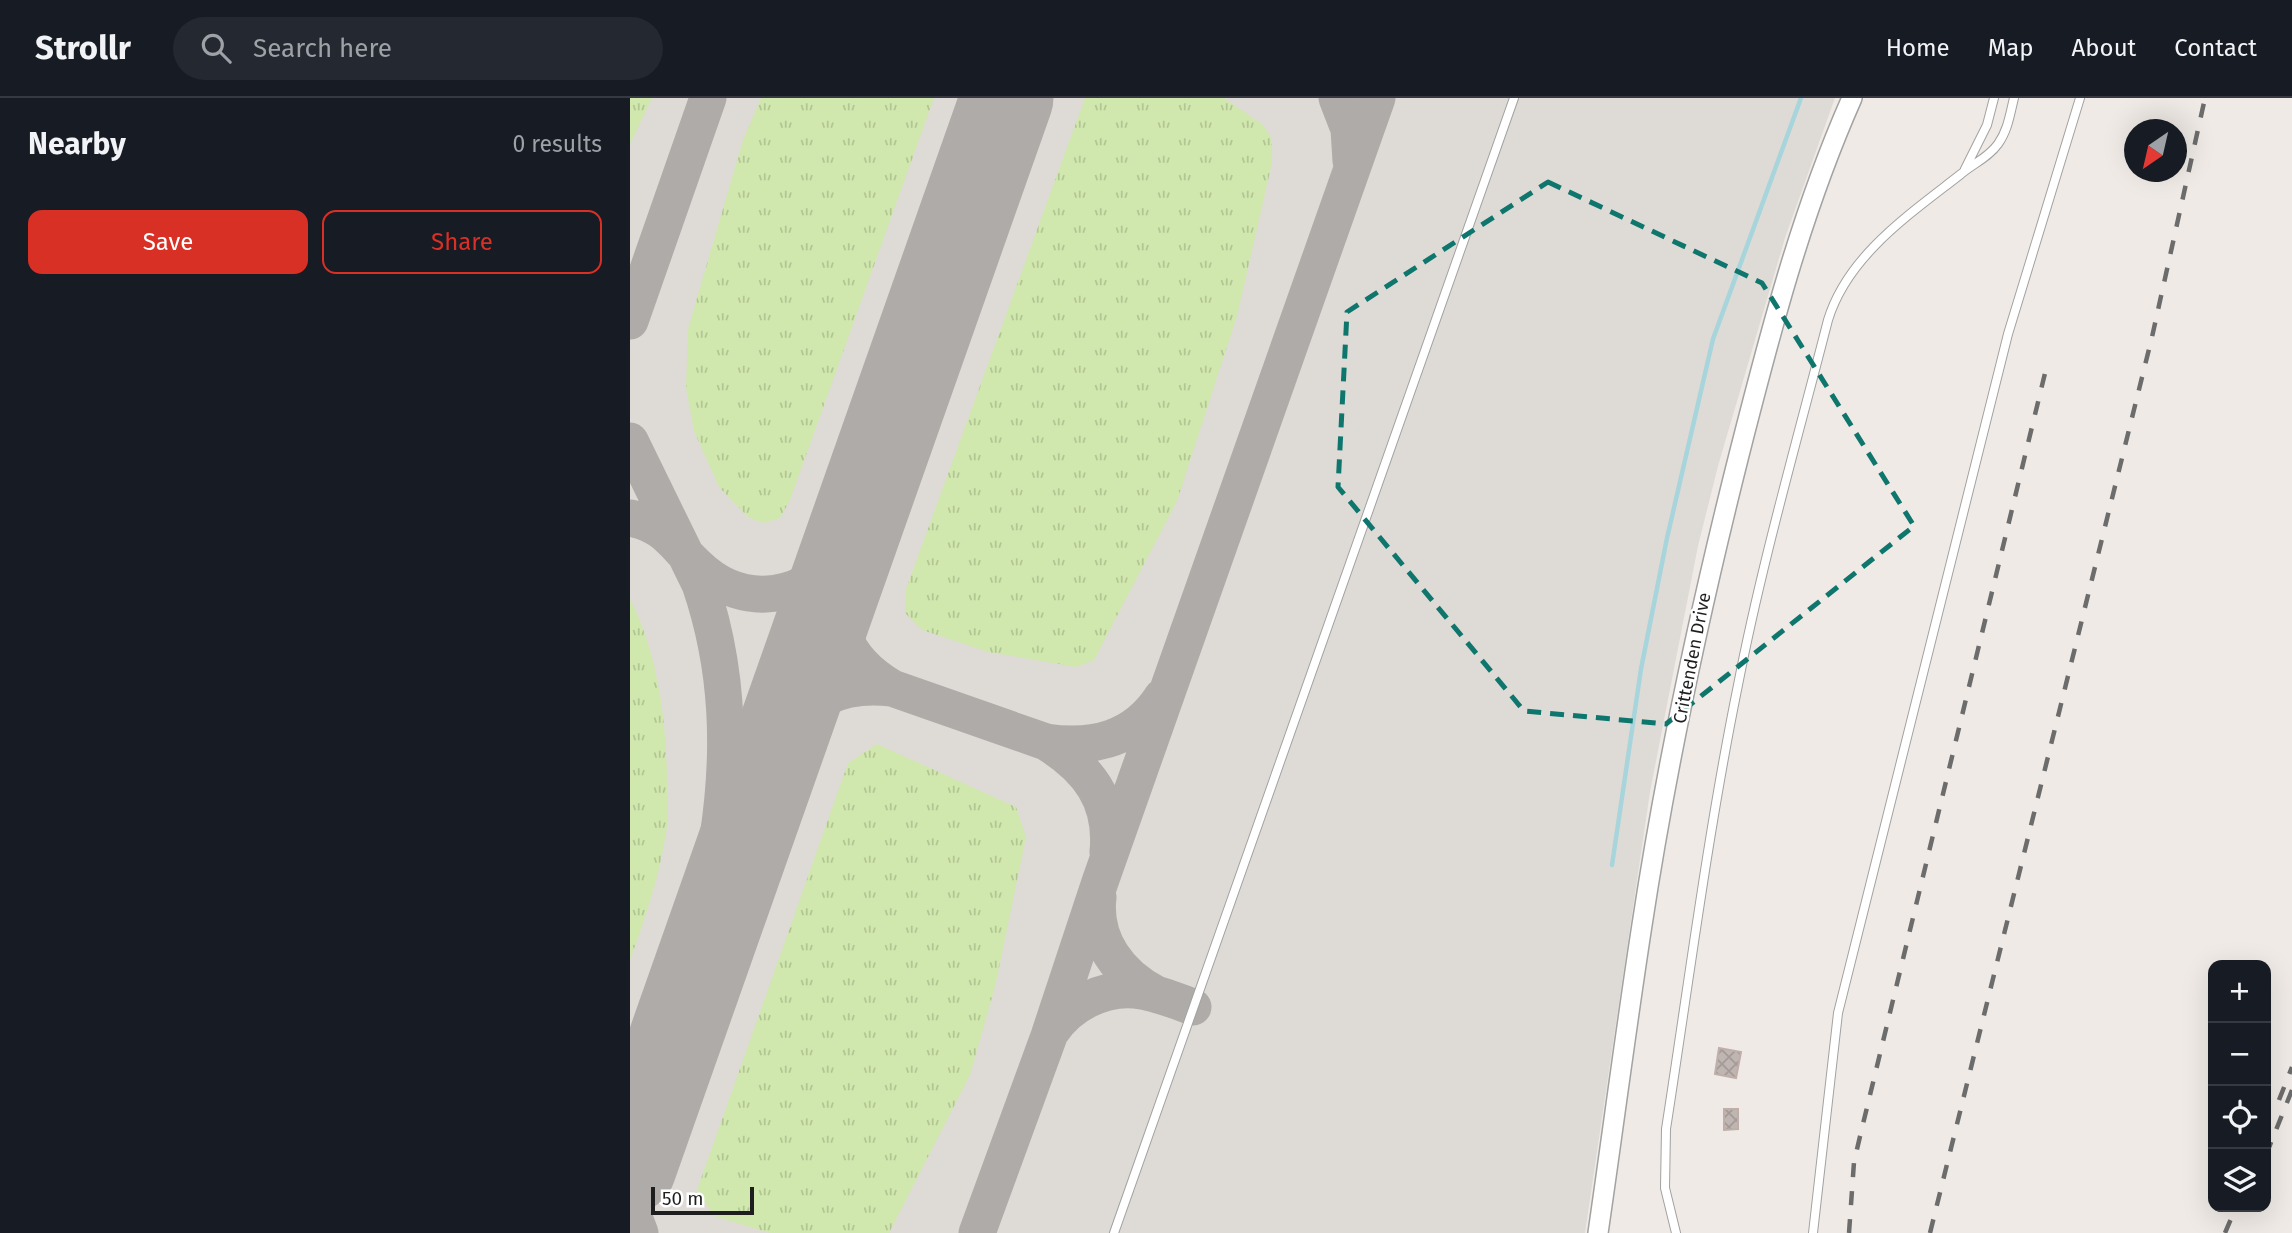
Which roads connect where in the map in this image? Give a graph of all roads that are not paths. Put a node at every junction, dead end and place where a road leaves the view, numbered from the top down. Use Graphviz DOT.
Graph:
graph roads {
  1 [pos="1514,98"];
  2 [pos="1852,98"];
  3 [pos="1994,98"];
  4 [pos="2014,98"];
  5 [pos="2069,98"];
  6 [pos="2079,102"];
  7 [pos="1964,171"];
  8 [pos="1114,1233"];
  9 [pos="1598,1233"];
  10 [pos="1676,1233"];
  11 [pos="1812,1233"];
  1 -- 8 [label="lane"];
  2 -- 9 [label="street, Crittenden Drive"];
  3 -- 7 [label="lane"];
  4 -- 7 [label="lane"];
  5 -- 6 [label="lane"];
  6 -- 11 [label="lane"];
  7 -- 10 [label="lane"];
}
